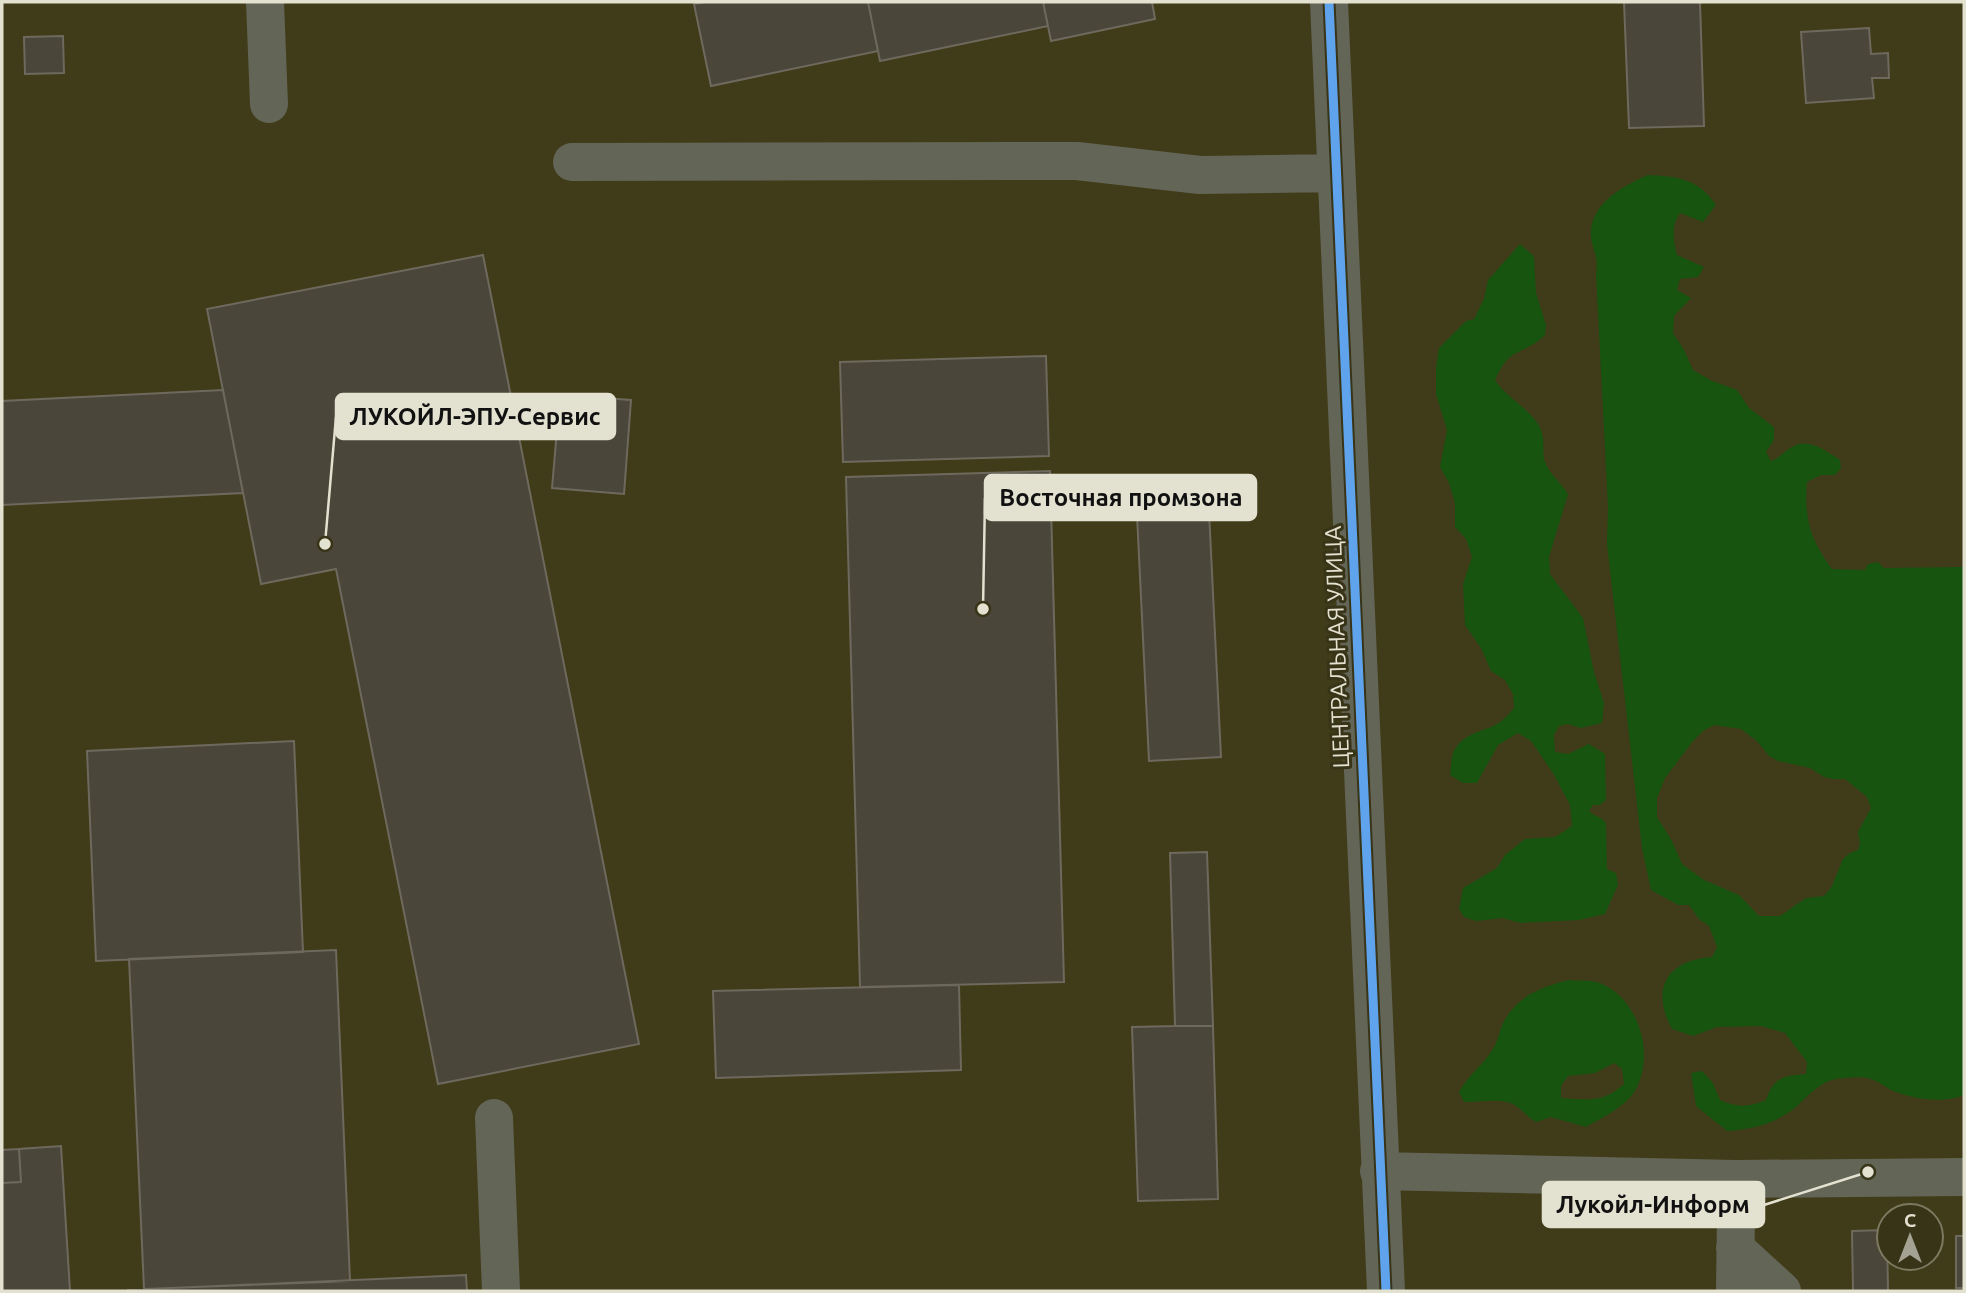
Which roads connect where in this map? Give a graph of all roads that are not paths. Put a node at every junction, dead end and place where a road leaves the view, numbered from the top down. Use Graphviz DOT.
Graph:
graph roads {
  1 [pos="265,2"];
  2 [pos="1329,2"];
  3 [pos="269,104"];
  4 [pos="572,162"];
  5 [pos="1336,173"];
  6 [pos="494,1118"];
  7 [pos="1379,1171"];
  8 [pos="1964,1177"];
  9 [pos="500,1291"];
  10 [pos="1386,1291"];
  11 [pos="1735,1291"];
  12 [pos="1782,1291"];
  1 -- 3 [label="street"];
  2 -- 5 [label="street, ЦЕНТРАЛЬНАЯ УЛИЦА"];
  4 -- 5 [label="street"];
  5 -- 7 [label="street, ЦЕНТРАЛЬНАЯ УЛИЦА"];
  6 -- 9 [label="street"];
  7 -- 8 [label="street"];
  7 -- 10 [label="street, ЦЕНТРАЛЬНАЯ УЛИЦА"];
  11 -- 12 [label="street"];
}
